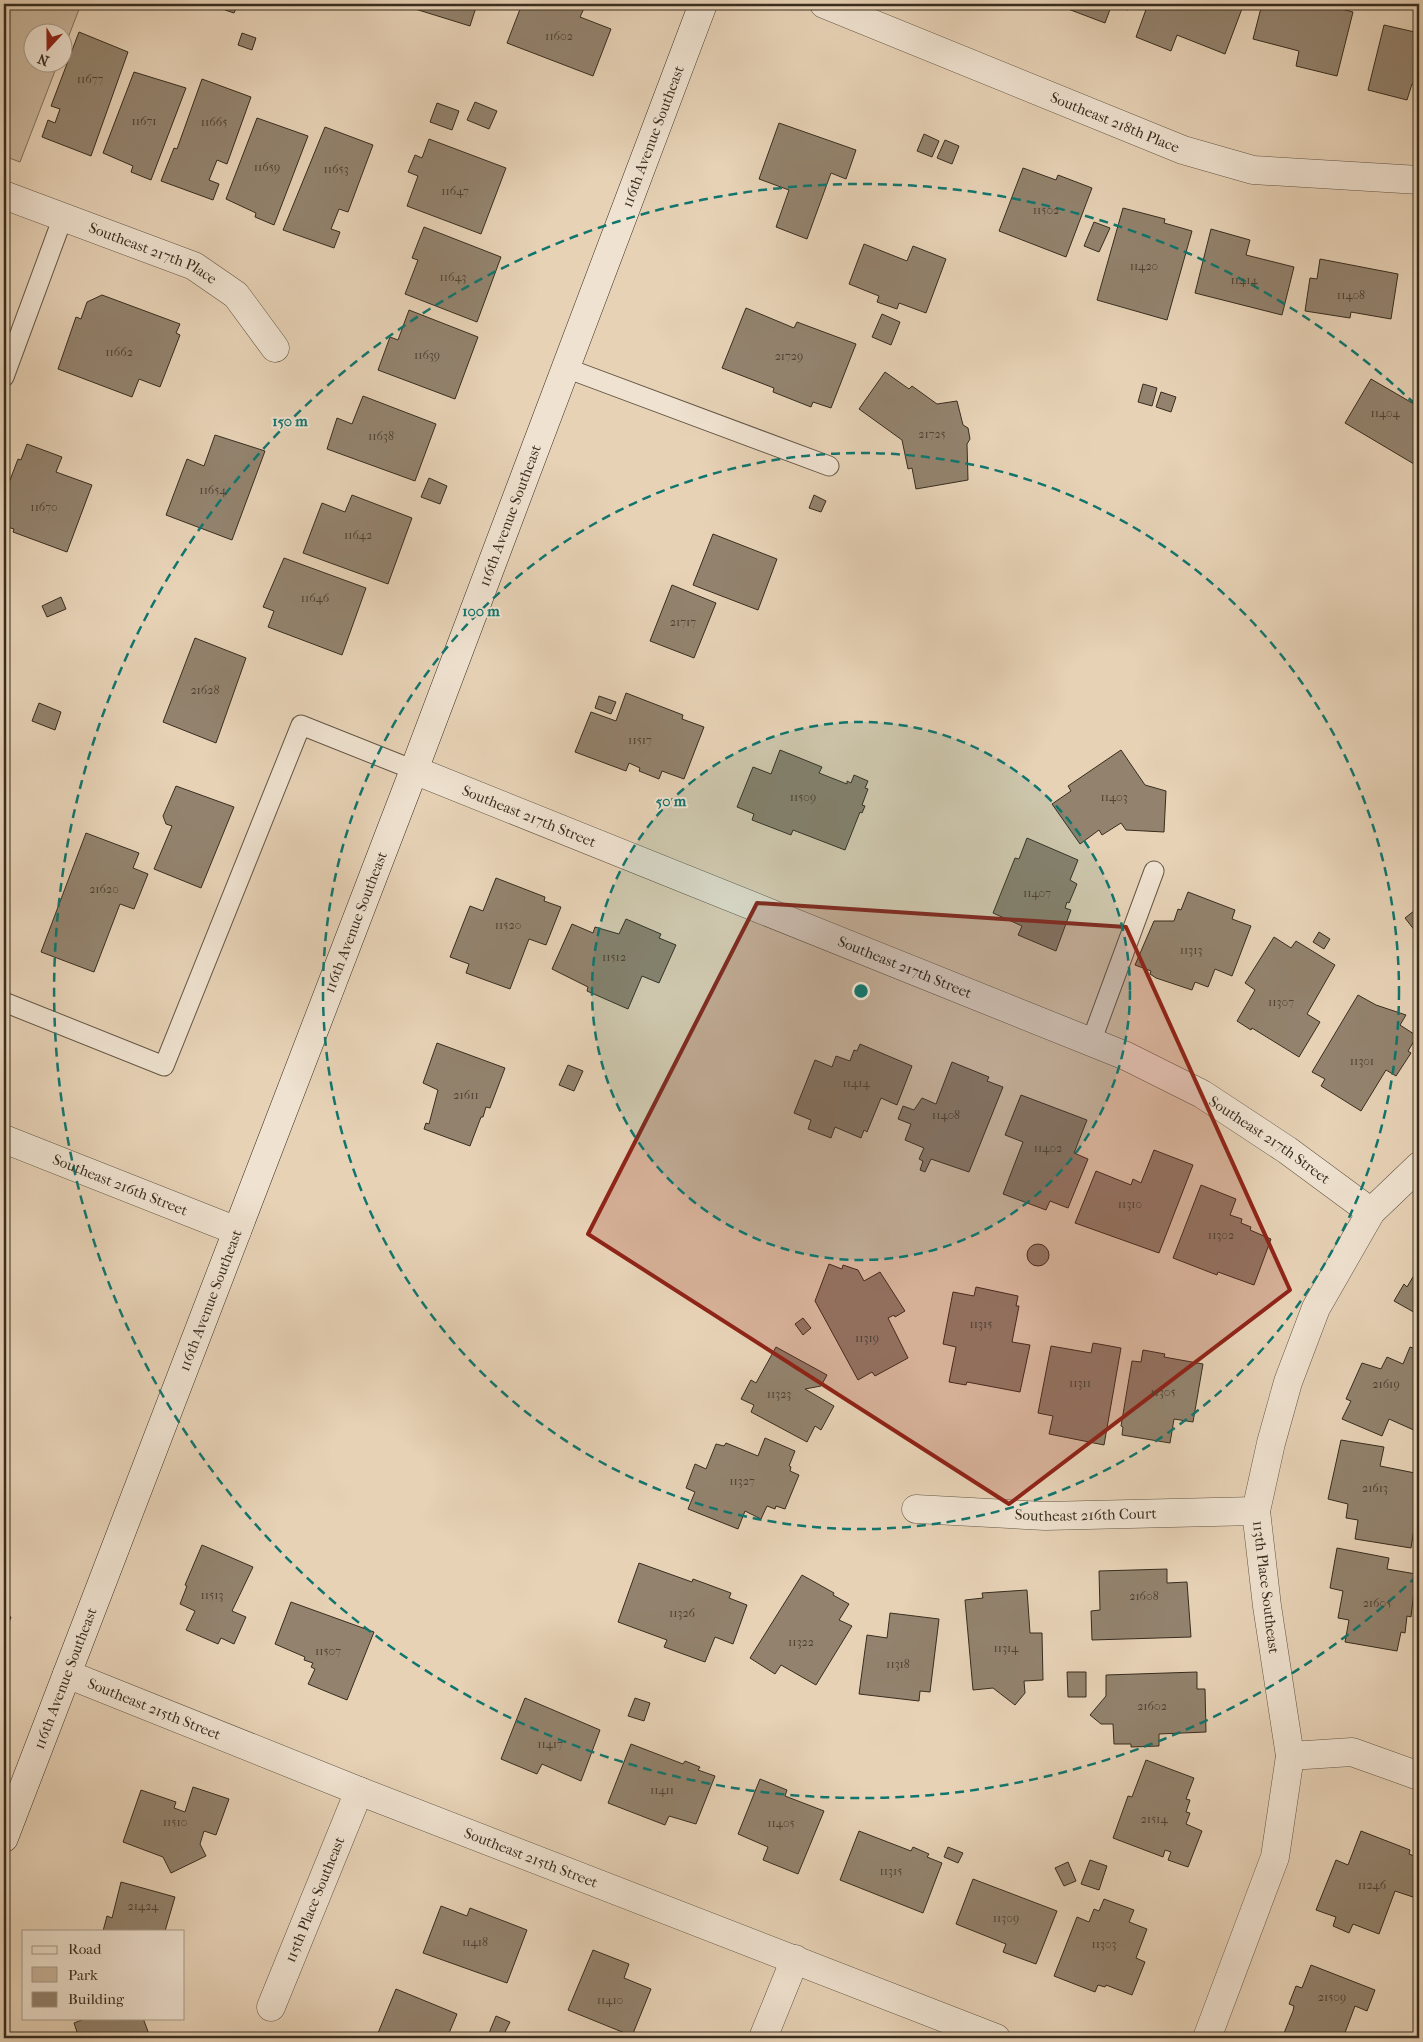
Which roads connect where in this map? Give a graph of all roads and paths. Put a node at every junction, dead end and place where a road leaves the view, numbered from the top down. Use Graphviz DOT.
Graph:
graph roads {
  1 [pos="703,4"];
  2 [pos="824,4"];
  3 [pos="1419,180"];
  4 [pos="4,194"];
  5 [pos="63,217"];
  6 [pos="275,348"];
  7 [pos="566,368"];
  8 [pos="4,376"];
  9 [pos="829,466"];
  10 [pos="414,770"];
  11 [pos="1154,871"];
  12 [pos="4,1002"];
  13 [pos="1091,1042"];
  14 [pos="4,1139"];
  15 [pos="1419,1166"];
  16 [pos="1371,1212"];
  17 [pos="237,1231"];
  18 [pos="916,1509"];
  19 [pos="1256,1511"];
  20 [pos="67,1674"];
  21 [pos="1290,1756"];
  22 [pos="1419,1776"];
  23 [pos="359,1791"];
  24 [pos="4,1838"];
  25 [pos="794,1959"];
  26 [pos="271,2008"];
  27 [pos="764,2038"];
  28 [pos="996,2038"];
  29 [pos="1207,2038"];
  1 -- 7 [label="street, 116th Avenue Southeast"];
  2 -- 3 [label="street, Southeast 218th Place"];
  4 -- 5 [label="street, Southeast 217th Place"];
  5 -- 6 [label="street, Southeast 217th Place"];
  5 -- 8 [label="lane"];
  7 -- 9 [label="lane"];
  7 -- 10 [label="street, 116th Avenue Southeast"];
  10 -- 12 [label="lane"];
  10 -- 13 [label="street, Southeast 217th Street"];
  10 -- 17 [label="street, 116th Avenue Southeast"];
  11 -- 13 [label="lane"];
  13 -- 16 [label="street, Southeast 217th Street"];
  14 -- 17 [label="street, Southeast 216th Street"];
  15 -- 16 [label="street, 113th Place Southeast"];
  16 -- 19 [label="street, 113th Place Southeast"];
  17 -- 20 [label="street, 116th Avenue Southeast"];
  18 -- 19 [label="street, Southeast 216th Court"];
  19 -- 21 [label="street, 113th Place Southeast"];
  20 -- 23 [label="street, Southeast 215th Street"];
  20 -- 24 [label="street, 116th Avenue Southeast"];
  21 -- 22 [label="street"];
  21 -- 29 [label="street, 113th Place Southeast"];
  23 -- 25 [label="street, Southeast 215th Street"];
  23 -- 26 [label="street, 115th Place Southeast"];
  25 -- 27 [label="street"];
  25 -- 28 [label="street, Southeast 215th Street"];
}
